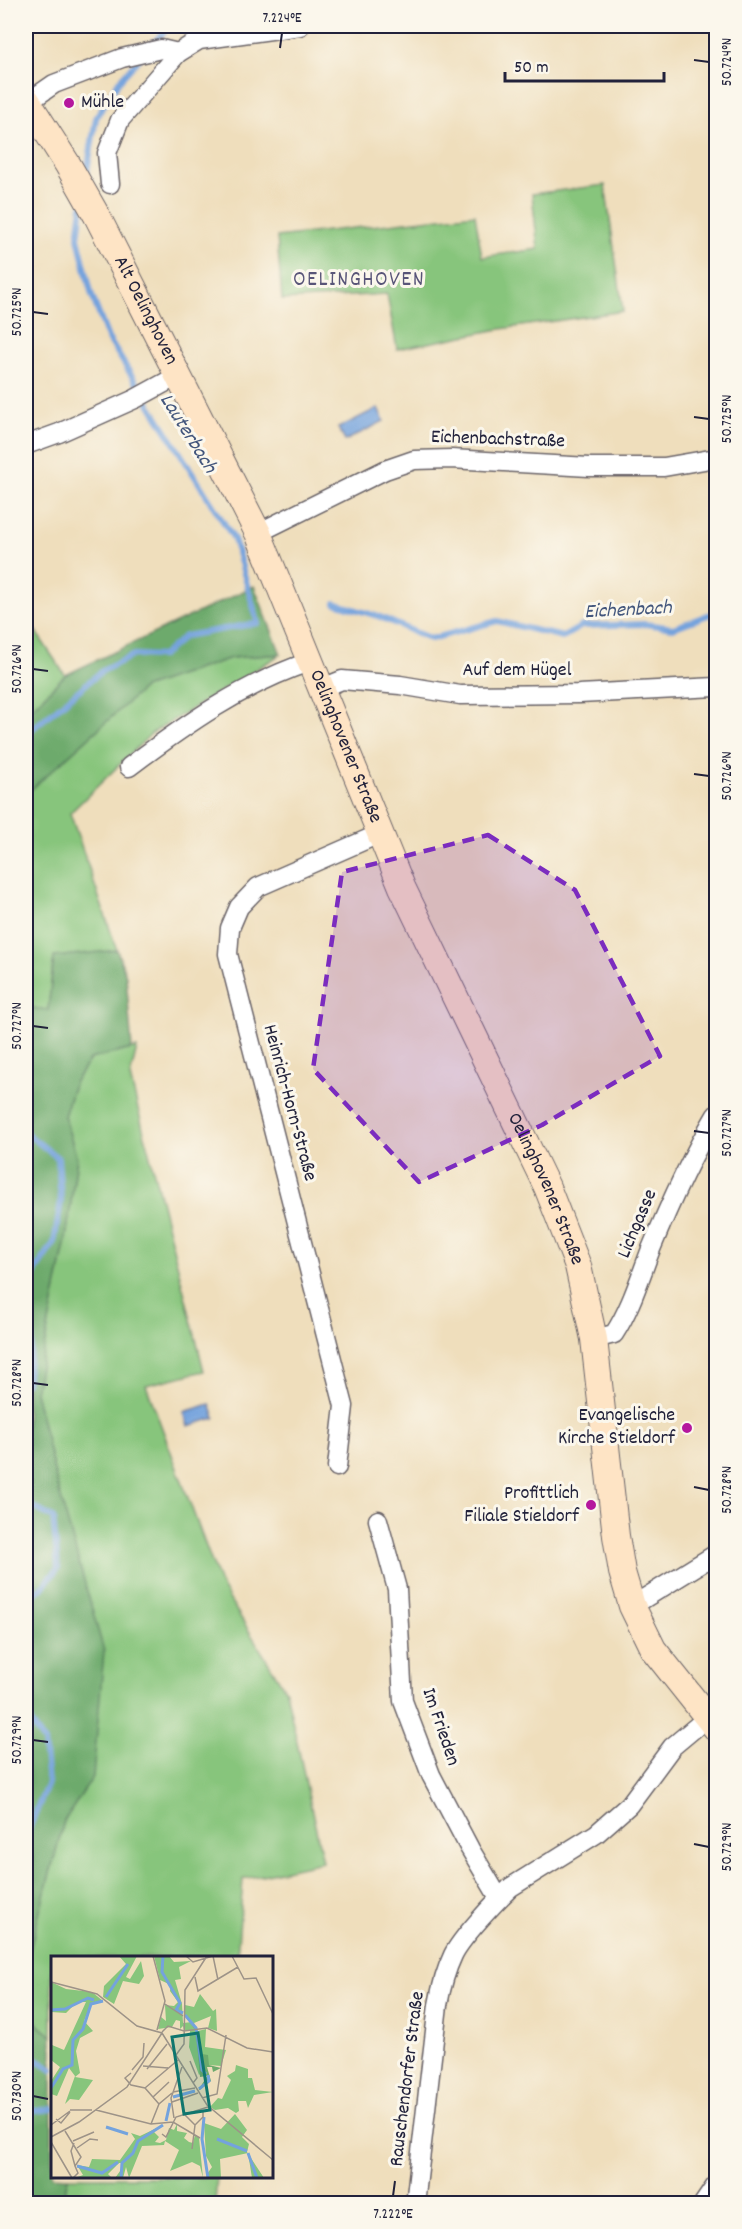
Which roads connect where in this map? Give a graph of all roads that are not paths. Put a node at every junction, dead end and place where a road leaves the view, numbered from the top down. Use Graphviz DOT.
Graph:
graph roads {
  1 [pos="300,26"];
  2 [pos="198,33"];
  3 [pos="170,51"];
  4 [pos="27,101"];
  5 [pos="110,184"];
  6 [pos="168,380"];
  7 [pos="26,445"];
  8 [pos="717,458"];
  9 [pos="258,533"];
  10 [pos="309,662"];
  11 [pos="717,687"];
  12 [pos="320,689"];
  13 [pos="129,767"];
  14 [pos="379,834"];
  15 [pos="717,1115"];
  16 [pos="594,1339"];
  17 [pos="337,1467"];
  18 [pos="378,1520"];
  19 [pos="717,1554"];
  20 [pos="632,1606"];
  21 [pos="712,1723"];
  22 [pos="499,1898"];
  23 [pos="717,2186"];
  24 [pos="415,2204"];
  25 [pos="703,2204"];
  1 -- 2 [label="street"];
  2 -- 3 [label="street"];
  3 -- 4 [label="street"];
  3 -- 5 [label="street"];
  4 -- 6 [label="main road, Alt Oelinghoven"];
  6 -- 7 [label="street"];
  6 -- 9 [label="main road, Alt Oelinghoven"];
  8 -- 9 [label="street, Eichenbachstraße"];
  9 -- 10 [label="main road, Alt Oelinghoven"];
  10 -- 12 [label="main road, Oelinghovener Straße"];
  10 -- 13 [label="street"];
  11 -- 12 [label="street, Auf dem Hügel"];
  12 -- 14 [label="main road, Oelinghovener Straße"];
  14 -- 16 [label="main road, Oelinghovener Straße"];
  14 -- 17 [label="street, Heinrich-Horn-Straße"];
  15 -- 16 [label="street, Lichgasse"];
  16 -- 20 [label="main road, Oelinghovener Straße"];
  18 -- 22 [label="street, Im Frieden"];
  19 -- 20 [label="street"];
  20 -- 21 [label="main road, Oelinghovener Straße"];
  21 -- 22 [label="street, Rauschendorfer Straße"];
  22 -- 24 [label="street, Rauschendorfer Straße"];
  23 -- 25 [label="street"];
}
